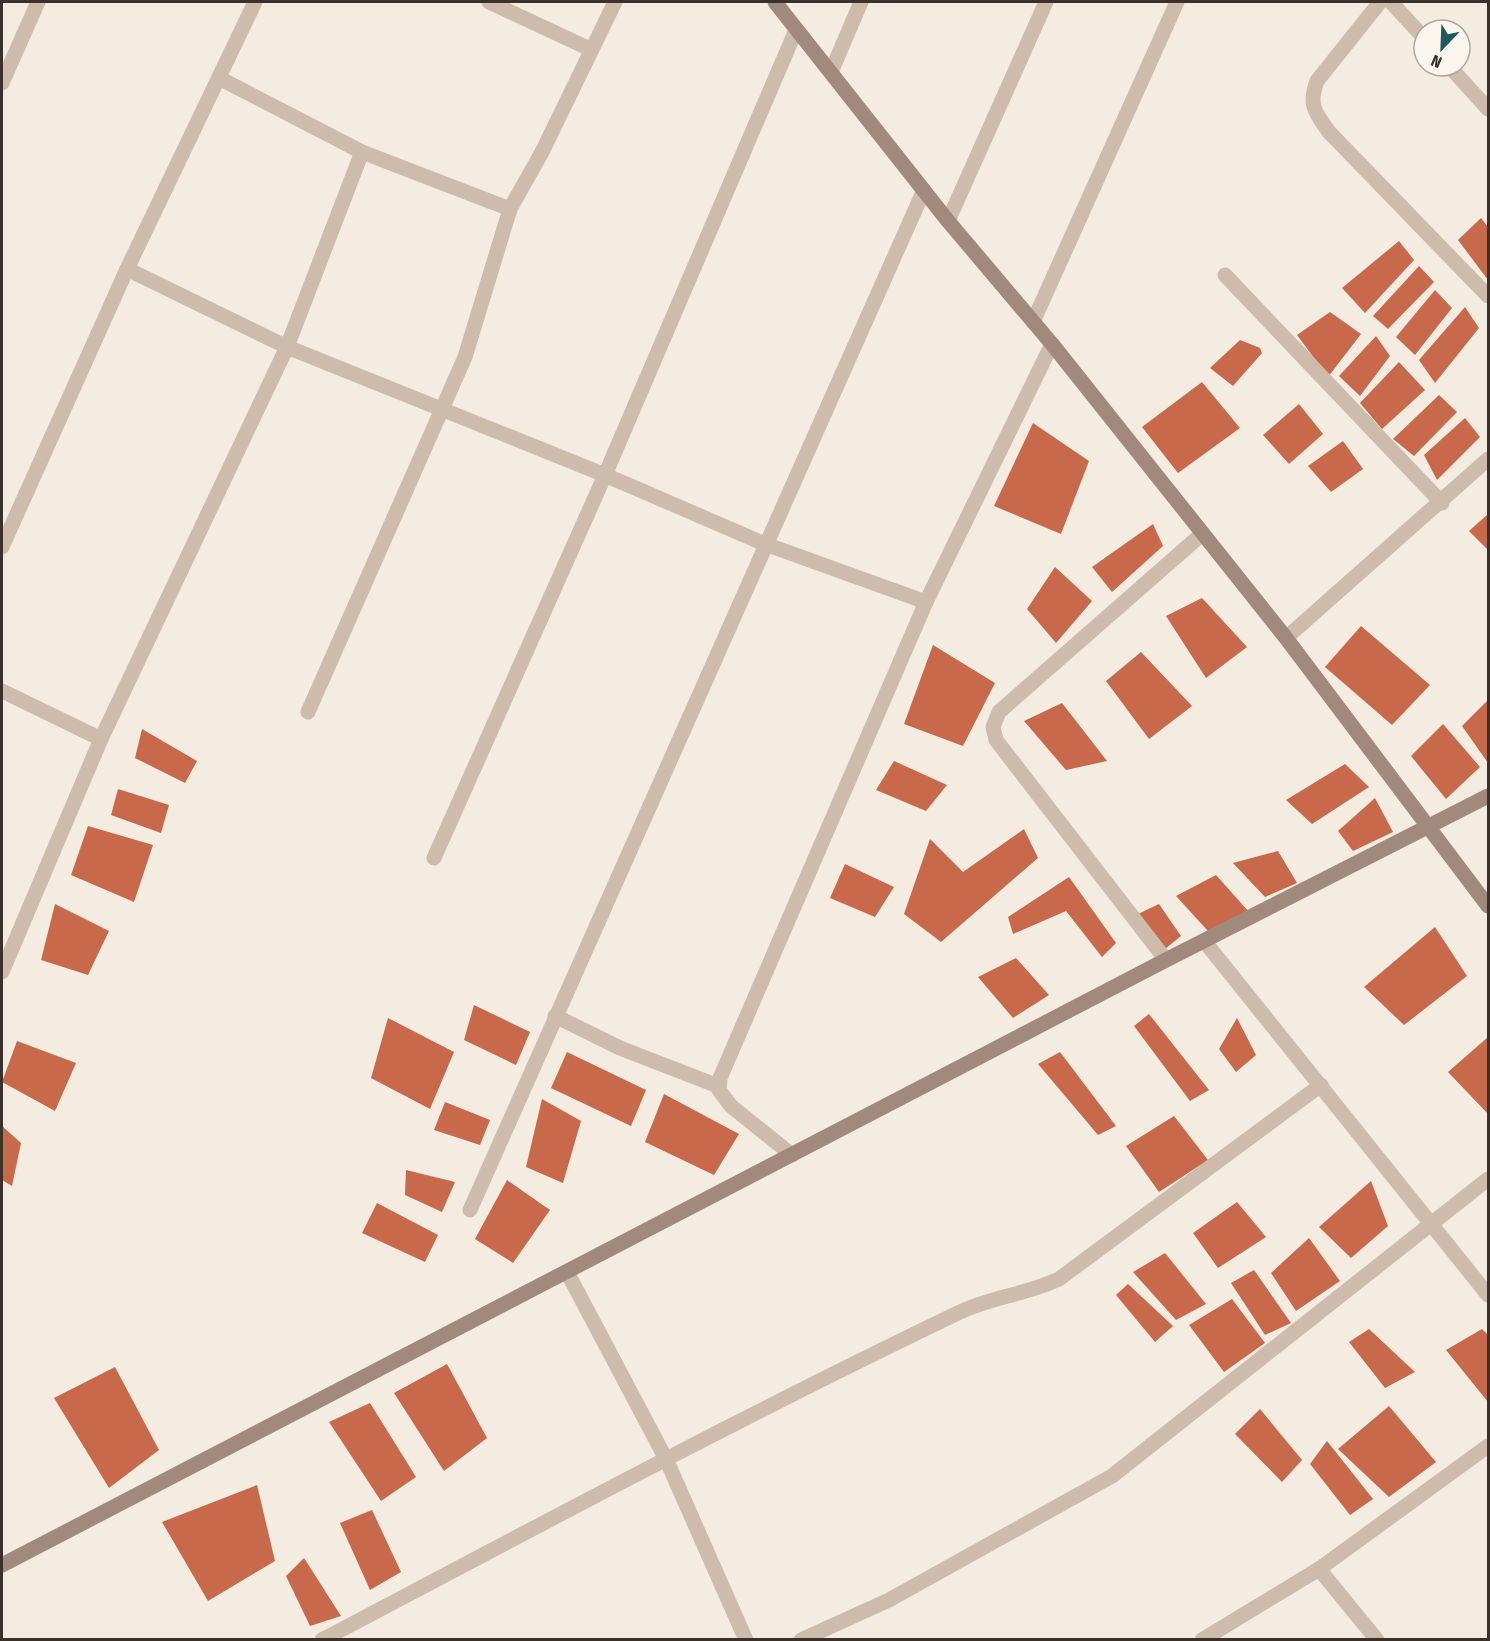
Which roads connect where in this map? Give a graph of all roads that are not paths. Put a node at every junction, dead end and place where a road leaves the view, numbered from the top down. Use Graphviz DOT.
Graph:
graph roads {
  1 [pos="38,2"];
  2 [pos="255,2"];
  3 [pos="489,2"];
  4 [pos="615,2"];
  5 [pos="775,2"];
  6 [pos="861,2"];
  7 [pos="1046,2"];
  8 [pos="1177,2"];
  9 [pos="1380,2"];
  10 [pos="1391,2"];
  11 [pos="1412,25"];
  12 [pos="796,30"];
  13 [pos="590,49"];
  14 [pos="831,72"];
  15 [pos="219,78"];
  16 [pos="1462,78"];
  17 [pos="2,83"];
  18 [pos="1485,98"];
  19 [pos="362,152"];
  20 [pos="924,190"];
  21 [pos="510,209"];
  22 [pos="948,221"];
  23 [pos="127,269"];
  24 [pos="1225,275"];
  25 [pos="1488,296"];
  26 [pos="1034,322"];
  27 [pos="1052,344"];
  28 [pos="287,347"];
  29 [pos="443,411"];
  30 [pos="1488,459"];
  31 [pos="605,476"];
  32 [pos="1442,503"];
  33 [pos="1202,534"];
  34 [pos="765,544"];
  35 [pos="2,547"];
  36 [pos="926,602"];
  37 [pos="1286,638"];
  38 [pos="2,691"];
  39 [pos="308,712"];
  40 [pos="101,739"];
  41 [pos="1488,796"];
  42 [pos="1430,826"];
  43 [pos="434,858"];
  44 [pos="1488,906"];
  45 [pos="1205,942"];
  46 [pos="1166,960"];
  47 [pos="2,972"];
  48 [pos="555,1016"];
  49 [pos="1321,1085"];
  50 [pos="718,1086"];
  51 [pos="792,1155"];
  52 [pos="1488,1179"];
  53 [pos="470,1210"];
  54 [pos="1433,1225"];
  55 [pos="567,1272"];
  56 [pos="1488,1296"];
  57 [pos="1488,1446"];
  58 [pos="666,1459"];
  59 [pos="2,1564"];
  60 [pos="1319,1569"];
  61 [pos="322,1640"];
  62 [pos="746,1640"];
  63 [pos="801,1640"];
  64 [pos="1202,1640"];
  65 [pos="1377,1640"];
  1 -- 17 [label="street"];
  2 -- 15 [label="street"];
  3 -- 13 [label="street"];
  4 -- 13 [label="street"];
  5 -- 12 [label="street"];
  6 -- 14 [label="street"];
  7 -- 22 [label="street"];
  8 -- 26 [label="street"];
  9 -- 25 [label="street"];
  10 -- 11 [label="street"];
  12 -- 14 [label="street"];
  12 -- 31 [label="street"];
  13 -- 21 [label="street"];
  14 -- 20 [label="street"];
  15 -- 19 [label="street"];
  15 -- 23 [label="street"];
  16 -- 18 [label="street"];
  19 -- 21 [label="street"];
  19 -- 28 [label="street"];
  20 -- 22 [label="street"];
  20 -- 34 [label="street"];
  21 -- 29 [label="street"];
  22 -- 26 [label="street"];
  23 -- 28 [label="street"];
  23 -- 35 [label="street"];
  24 -- 32 [label="street"];
  26 -- 27 [label="street"];
  27 -- 33 [label="street"];
  27 -- 36 [label="street"];
  28 -- 29 [label="street"];
  28 -- 40 [label="street"];
  29 -- 31 [label="street"];
  29 -- 39 [label="street"];
  30 -- 32 [label="street"];
  31 -- 34 [label="street"];
  31 -- 43 [label="street"];
  32 -- 37 [label="street"];
  33 -- 37 [label="street"];
  33 -- 46 [label="street"];
  34 -- 36 [label="street"];
  34 -- 48 [label="street"];
  36 -- 50 [label="street"];
  37 -- 42 [label="street"];
  38 -- 40 [label="street"];
  40 -- 47 [label="street"];
  41 -- 42 [label="street"];
  42 -- 44 [label="street"];
  42 -- 45 [label="street"];
  45 -- 46 [label="street"];
  45 -- 49 [label="street"];
  46 -- 51 [label="street"];
  48 -- 50 [label="street"];
  48 -- 53 [label="street"];
  49 -- 54 [label="street"];
  49 -- 58 [label="street"];
  50 -- 51 [label="street"];
  51 -- 55 [label="street"];
  52 -- 54 [label="street"];
  54 -- 56 [label="street"];
  54 -- 63 [label="street"];
  55 -- 58 [label="street"];
  55 -- 59 [label="street"];
  57 -- 60 [label="street"];
  58 -- 61 [label="street"];
  58 -- 62 [label="street"];
  60 -- 64 [label="street"];
  60 -- 65 [label="street"];
}
